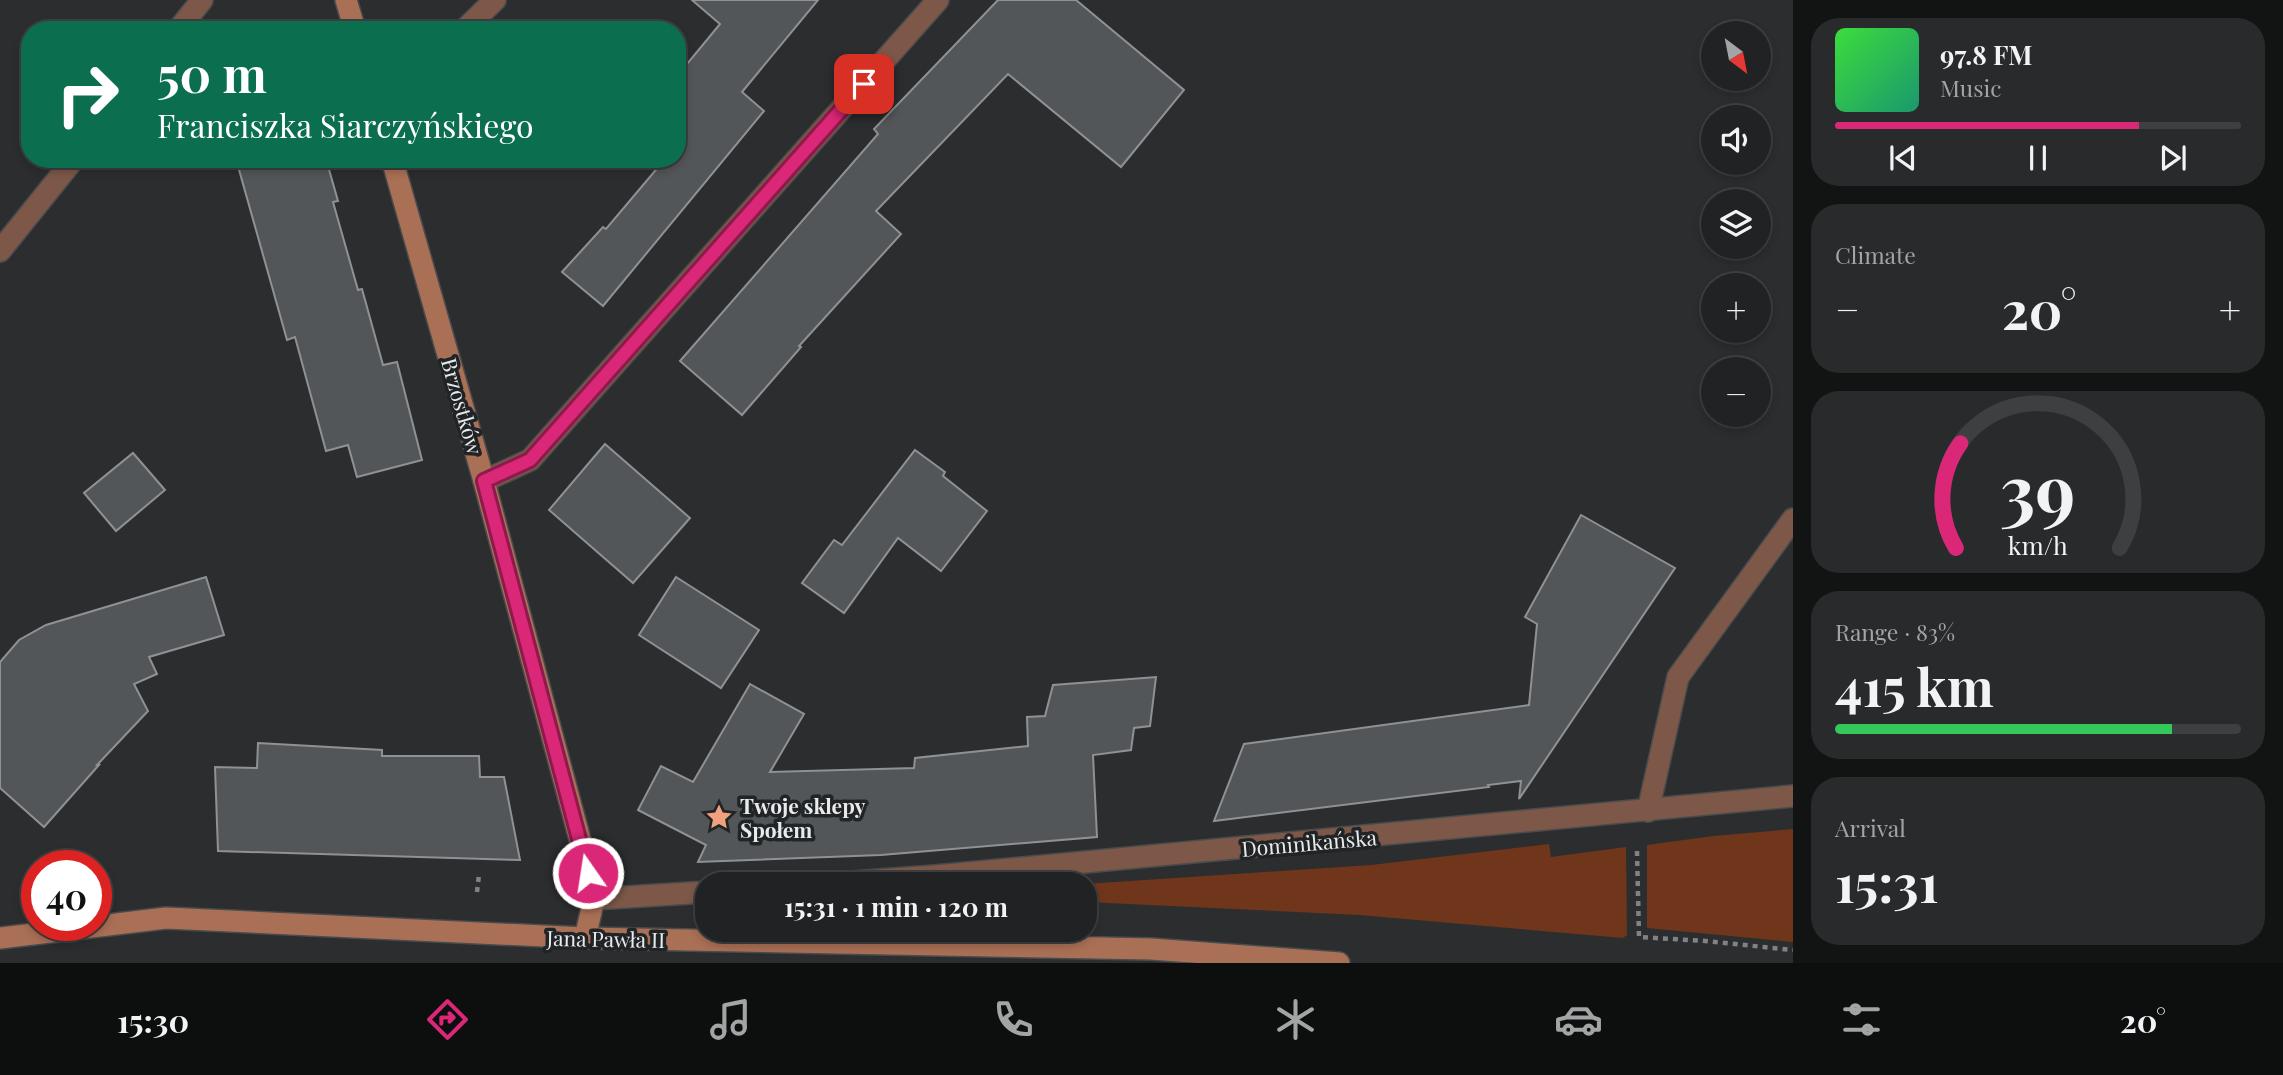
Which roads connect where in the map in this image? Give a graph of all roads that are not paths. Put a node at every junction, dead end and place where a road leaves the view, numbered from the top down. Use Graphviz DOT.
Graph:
graph roads {
  1 [pos="346,0"];
  2 [pos="495,0"];
  3 [pos="938,0"];
  4 [pos="193,3"];
  5 [pos="183,21"];
  6 [pos="352,21"];
  7 [pos="473,21"];
  8 [pos="67,168"];
  9 [pos="395,168"];
  10 [pos="0,251"];
  11 [pos="484,481"];
  12 [pos="1793,519"];
  13 [pos="1793,796"];
  14 [pos="1648,811"];
  15 [pos="979,872"];
  16 [pos="695,892"];
  17 [pos="593,899"];
  18 [pos="0,938"];
  19 [pos="585,938"];
  20 [pos="1151,956"];
  21 [pos="1339,963"];
  1 -- 6 [label="main road"];
  2 -- 7 [label="street"];
  3 -- 11 [label="street"];
  4 -- 5 [label="street"];
  8 -- 10 [label="street"];
  9 -- 11 [label="main road, Brzostków"];
  11 -- 17 [label="main road, Brzostków"];
  12 -- 14 [label="street"];
  13 -- 14 [label="street, Dominikańska"];
  14 -- 15 [label="street, Dominikańska"];
  16 -- 17 [label="street"];
  17 -- 19 [label="main road, Brzostków"];
  18 -- 19 [label="main road, Jana Pawła II"];
  19 -- 20 [label="main road, Jana Pawła II"];
  20 -- 21 [label="main road, Jana Pawła II"];
}
